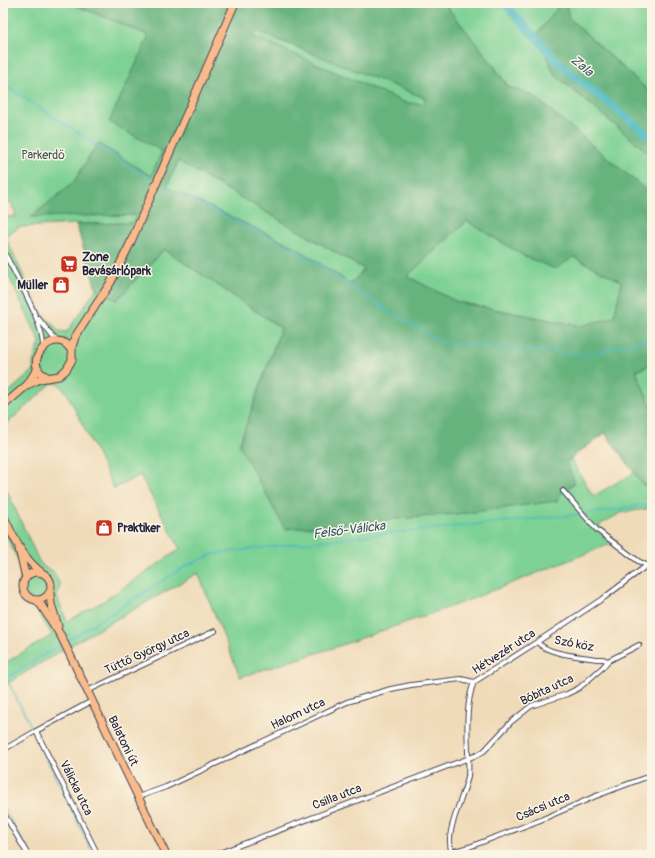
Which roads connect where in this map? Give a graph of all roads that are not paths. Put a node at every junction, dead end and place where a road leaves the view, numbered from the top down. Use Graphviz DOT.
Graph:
graph roads {
  1 [pos="235,3"];
  2 [pos="3,250"];
  3 [pos="34,313"];
  4 [pos="80,328"];
  5 [pos="60,341"];
  6 [pos="43,348"];
  7 [pos="72,352"];
  8 [pos="38,368"];
  9 [pos="48,377"];
  10 [pos="27,385"];
  11 [pos="3,406"];
  12 [pos="563,490"];
  13 [pos="3,515"];
  14 [pos="18,547"];
  15 [pos="646,566"];
  16 [pos="652,568"];
  17 [pos="42,573"];
  18 [pos="26,578"];
  19 [pos="50,593"];
  20 [pos="36,600"];
  21 [pos="215,631"];
  22 [pos="61,636"];
  23 [pos="537,642"];
  24 [pos="639,645"];
  25 [pos="608,661"];
  26 [pos="474,682"];
  27 [pos="88,691"];
  28 [pos="92,701"];
  29 [pos="36,730"];
  30 [pos="3,750"];
  31 [pos="468,758"];
  32 [pos="652,775"];
  33 [pos="138,797"];
  34 [pos="3,812"];
  35 [pos="452,852"];
  36 [pos="459,853"];
  37 [pos="28,855"];
  38 [pos="98,855"];
  39 [pos="166,855"];
  40 [pos="214,855"];
  41 [pos="441,855"];
  1 -- 4 [label="main road"];
  2 -- 3 [label="street"];
  3 -- 5 [label="street"];
  3 -- 6 [label="street"];
  4 -- 5 [label="main road"];
  4 -- 7 [label="main road"];
  5 -- 6 [label="main road"];
  5 -- 7 [label="main road"];
  6 -- 8 [label="main road"];
  7 -- 9 [label="main road"];
  8 -- 9 [label="main road"];
  8 -- 10 [label="main road"];
  9 -- 10 [label="main road"];
  10 -- 11 [label="main road"];
  12 -- 15 [label="street"];
  13 -- 14 [label="main road"];
  14 -- 17 [label="main road"];
  14 -- 18 [label="main road"];
  15 -- 16 [label="street"];
  15 -- 23 [label="street, Hétvezér utca"];
  17 -- 18 [label="main road"];
  17 -- 19 [label="main road"];
  18 -- 20 [label="main road"];
  19 -- 20 [label="main road"];
  19 -- 22 [label="main road, Balatoni út"];
  20 -- 22 [label="main road, Balatoni út"];
  21 -- 27 [label="street, Tüttő György utca"];
  22 -- 27 [label="main road, Balatoni út"];
  23 -- 25 [label="street, Szó köz"];
  23 -- 26 [label="street, Hétvezér utca"];
  24 -- 25 [label="street, Bóbita utca"];
  25 -- 31 [label="street, Bóbita utca"];
  26 -- 31 [label="street, Hétvezér utca"];
  26 -- 33 [label="street, Halom utca"];
  27 -- 28 [label="main road, Balatoni út"];
  28 -- 29 [label="street"];
  28 -- 33 [label="main road, Balatoni út"];
  29 -- 30 [label="street"];
  29 -- 38 [label="street, Válicka utca"];
  31 -- 35 [label="street, Hétvezér utca"];
  31 -- 40 [label="street, Csilla utca"];
  32 -- 36 [label="street, Csácsi utca"];
  33 -- 39 [label="main road, Balatoni út"];
  34 -- 37 [label="street"];
  35 -- 36 [label="street, Csácsi utca"];
  35 -- 41 [label="street, Csácsi utca"];
}
